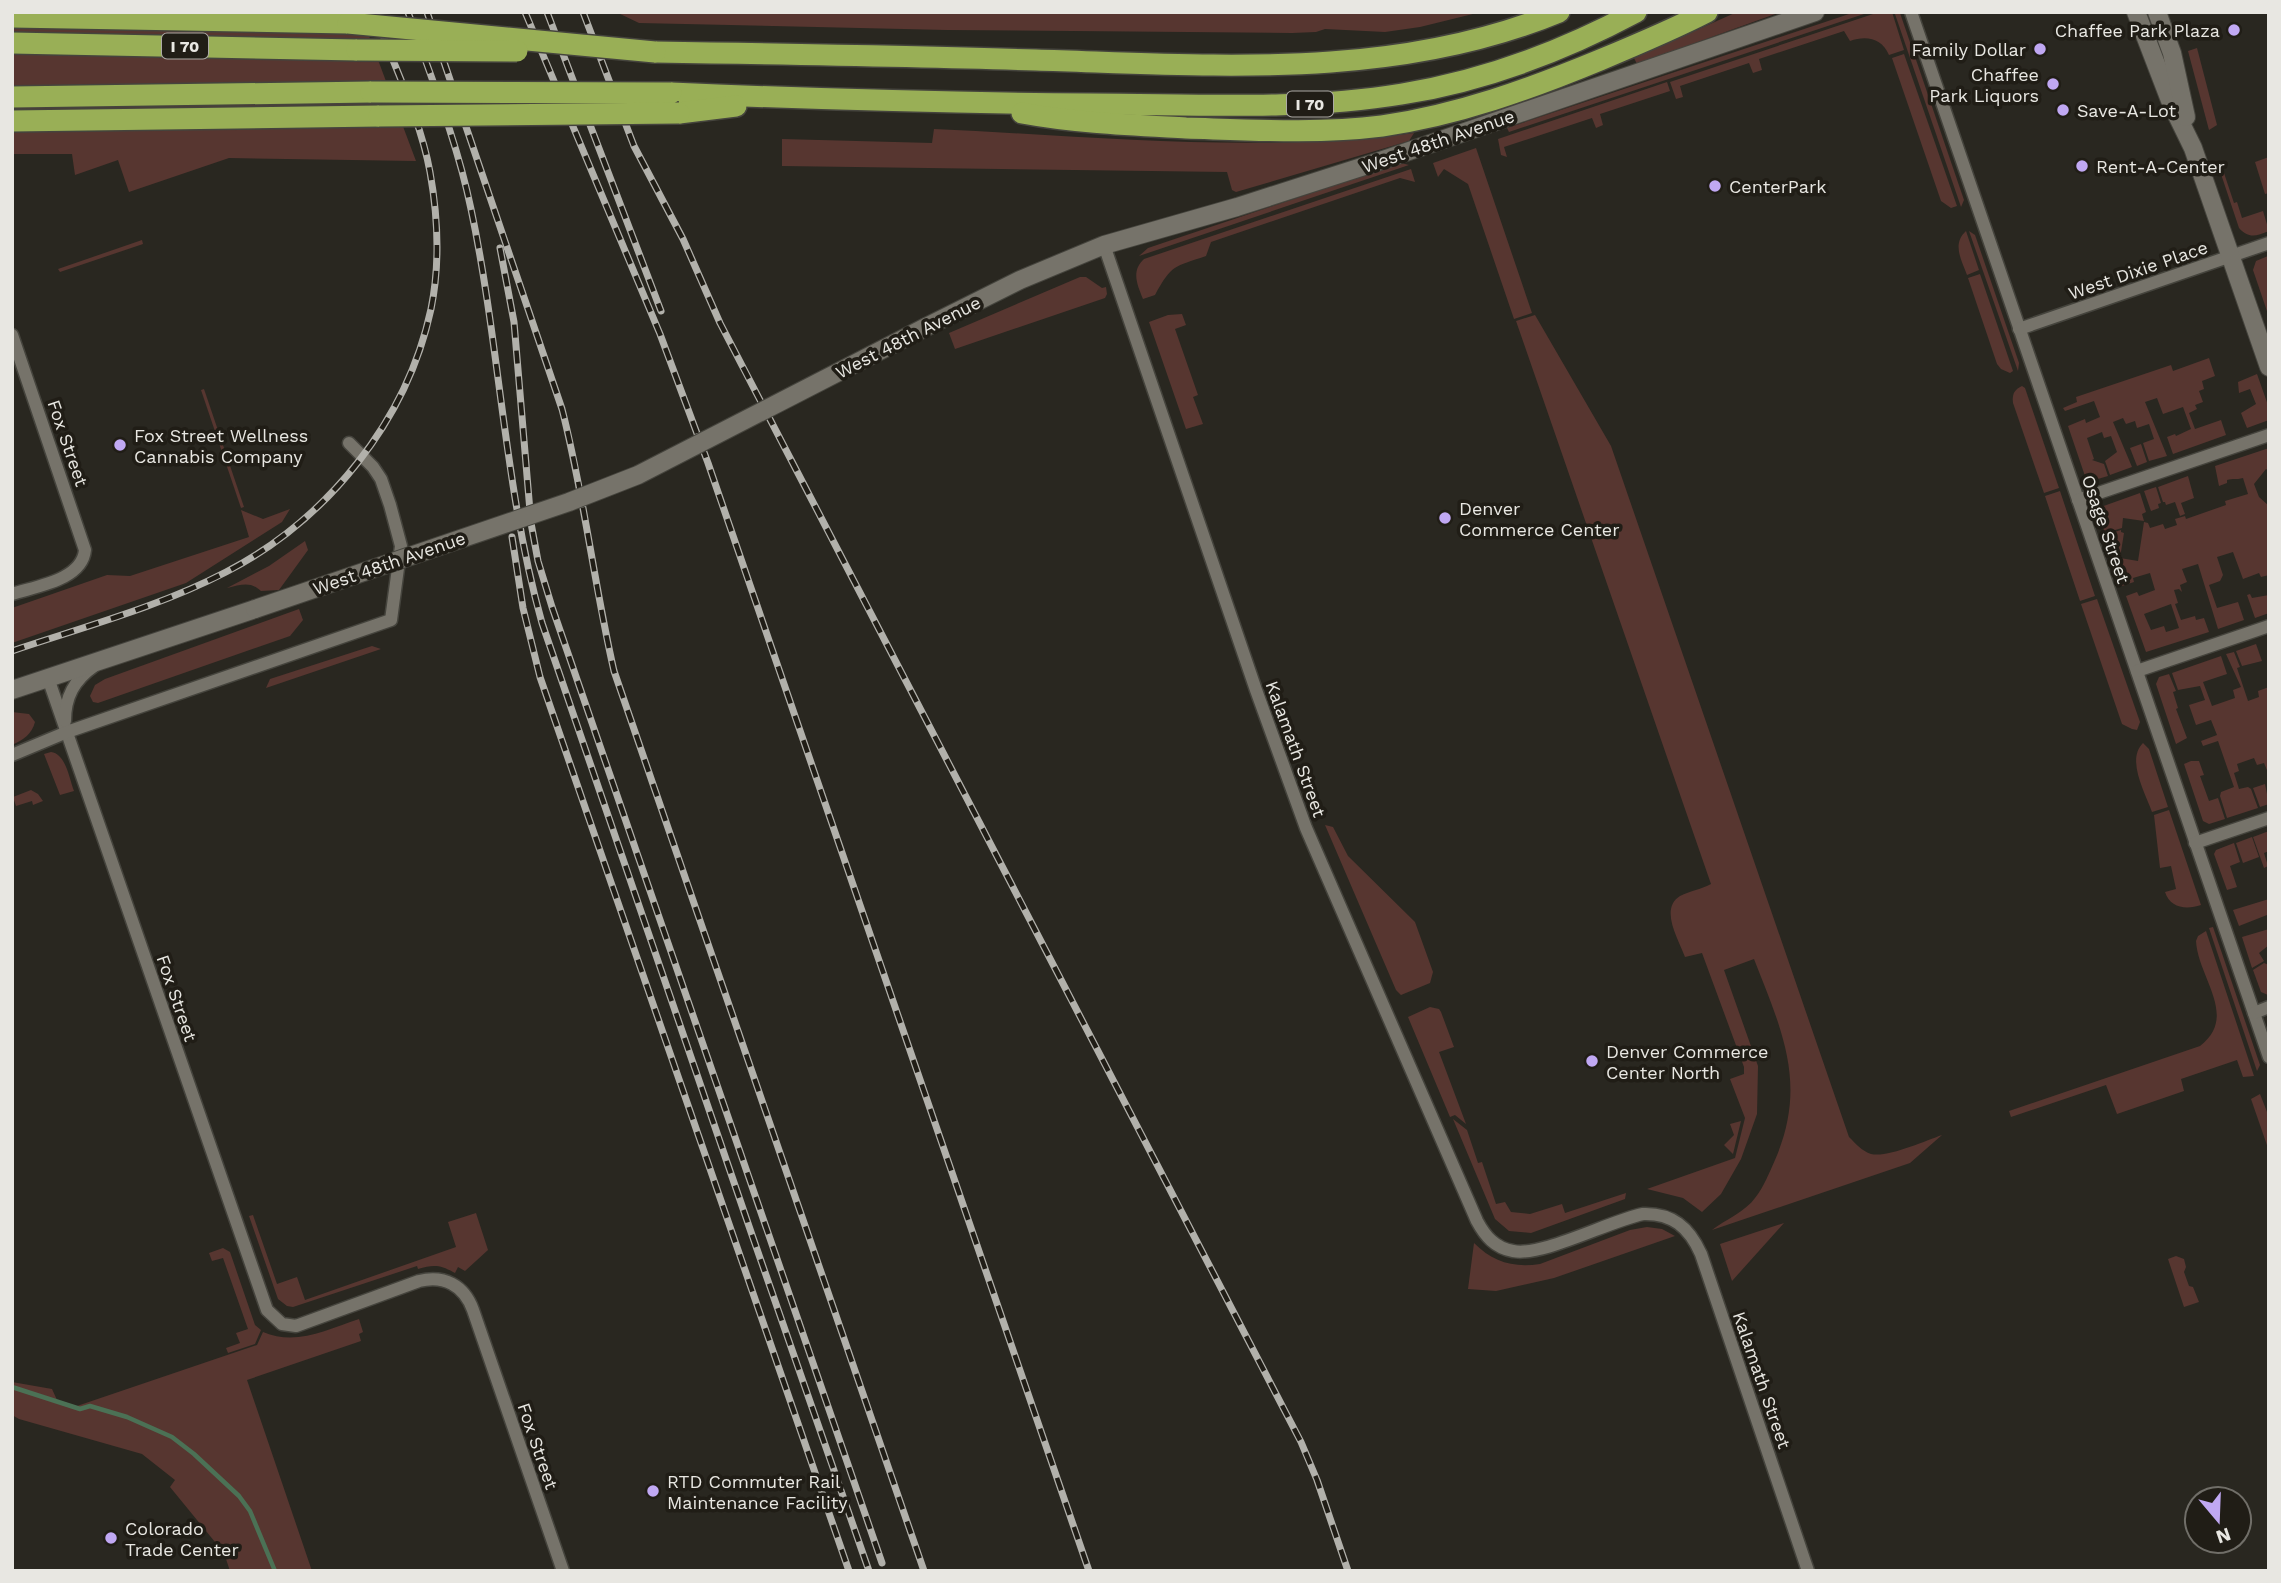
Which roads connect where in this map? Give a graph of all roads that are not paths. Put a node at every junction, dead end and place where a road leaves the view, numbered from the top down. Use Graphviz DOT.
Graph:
graph roads {
  1 [pos="1536,12"];
  2 [pos="1559,12"];
  3 [pos="1636,12"];
  4 [pos="1707,12"];
  5 [pos="1815,12"];
  6 [pos="1911,12"];
  7 [pos="2136,12"];
  8 [pos="2157,12"];
  9 [pos="12,17"];
  10 [pos="1480,39"];
  11 [pos="12,43"];
  12 [pos="655,52"];
  13 [pos="12,87"];
  14 [pos="212,94"];
  15 [pos="12,97"];
  16 [pos="675,103"];
  17 [pos="969,103"];
  18 [pos="12,121"];
  19 [pos="2193,148"];
  20 [pos="2269,243"];
  21 [pos="1104,245"];
  22 [pos="2231,256"];
  23 [pos="2019,329"];
  24 [pos="12,335"];
  25 [pos="2269,367"];
  26 [pos="2269,435"];
  27 [pos="349,443"];
  28 [pos="2078,500"];
  29 [pos="12,594"];
  30 [pos="2269,626"];
  31 [pos="103,659"];
  32 [pos="2137,671"];
  33 [pos="48,678"];
  34 [pos="12,690"];
  35 [pos="67,732"];
  36 [pos="12,755"];
  37 [pos="2269,818"];
  38 [pos="2195,843"];
  39 [pos="2269,1007"];
  40 [pos="2254,1013"];
  41 [pos="2269,1057"];
  42 [pos="563,1571"];
  43 [pos="1808,1571"];
  1 -- 10 [label="highway"];
  2 -- 10 [label="highway, I 70"];
  3 -- 17 [label="highway, I 70"];
  4 -- 17 [label="highway"];
  5 -- 21 [label="street, West 48th Avenue"];
  6 -- 23 [label="street, Osage Street"];
  7 -- 19 [label="street"];
  8 -- 19 [label="street"];
  9 -- 12 [label="highway, bridge"];
  10 -- 12 [label="highway, I 70"];
  11 -- 12 [label="highway, I 70, bridge"];
  13 -- 14 [label="highway, I 70"];
  14 -- 15 [label="highway"];
  14 -- 16 [label="highway, I 70, bridge"];
  16 -- 17 [label="highway, I 70"];
  16 -- 18 [label="highway, bridge"];
  19 -- 22 [label="street"];
  20 -- 22 [label="street, West Dixie Place"];
  21 -- 31 [label="street, West 48th Avenue, bridge"];
  21 -- 43 [label="street, Kalamath Street"];
  22 -- 23 [label="street, West Dixie Place"];
  22 -- 25 [label="street"];
  23 -- 28 [label="street, Osage Street"];
  24 -- 29 [label="street, Fox Street"];
  26 -- 28 [label="street"];
  27 -- 35 [label="street"];
  28 -- 32 [label="street, Osage Street"];
  30 -- 32 [label="street"];
  31 -- 33 [label="street, West 48th Avenue"];
  31 -- 35 [label="street"];
  32 -- 38 [label="street, Osage Street"];
  33 -- 34 [label="street, West 48th Avenue"];
  33 -- 35 [label="street, Fox Street"];
  35 -- 36 [label="street"];
  35 -- 42 [label="street, Fox Street"];
  37 -- 38 [label="street"];
  38 -- 40 [label="street, Osage Street"];
  39 -- 40 [label="street"];
  40 -- 41 [label="street, Osage Street"];
}
